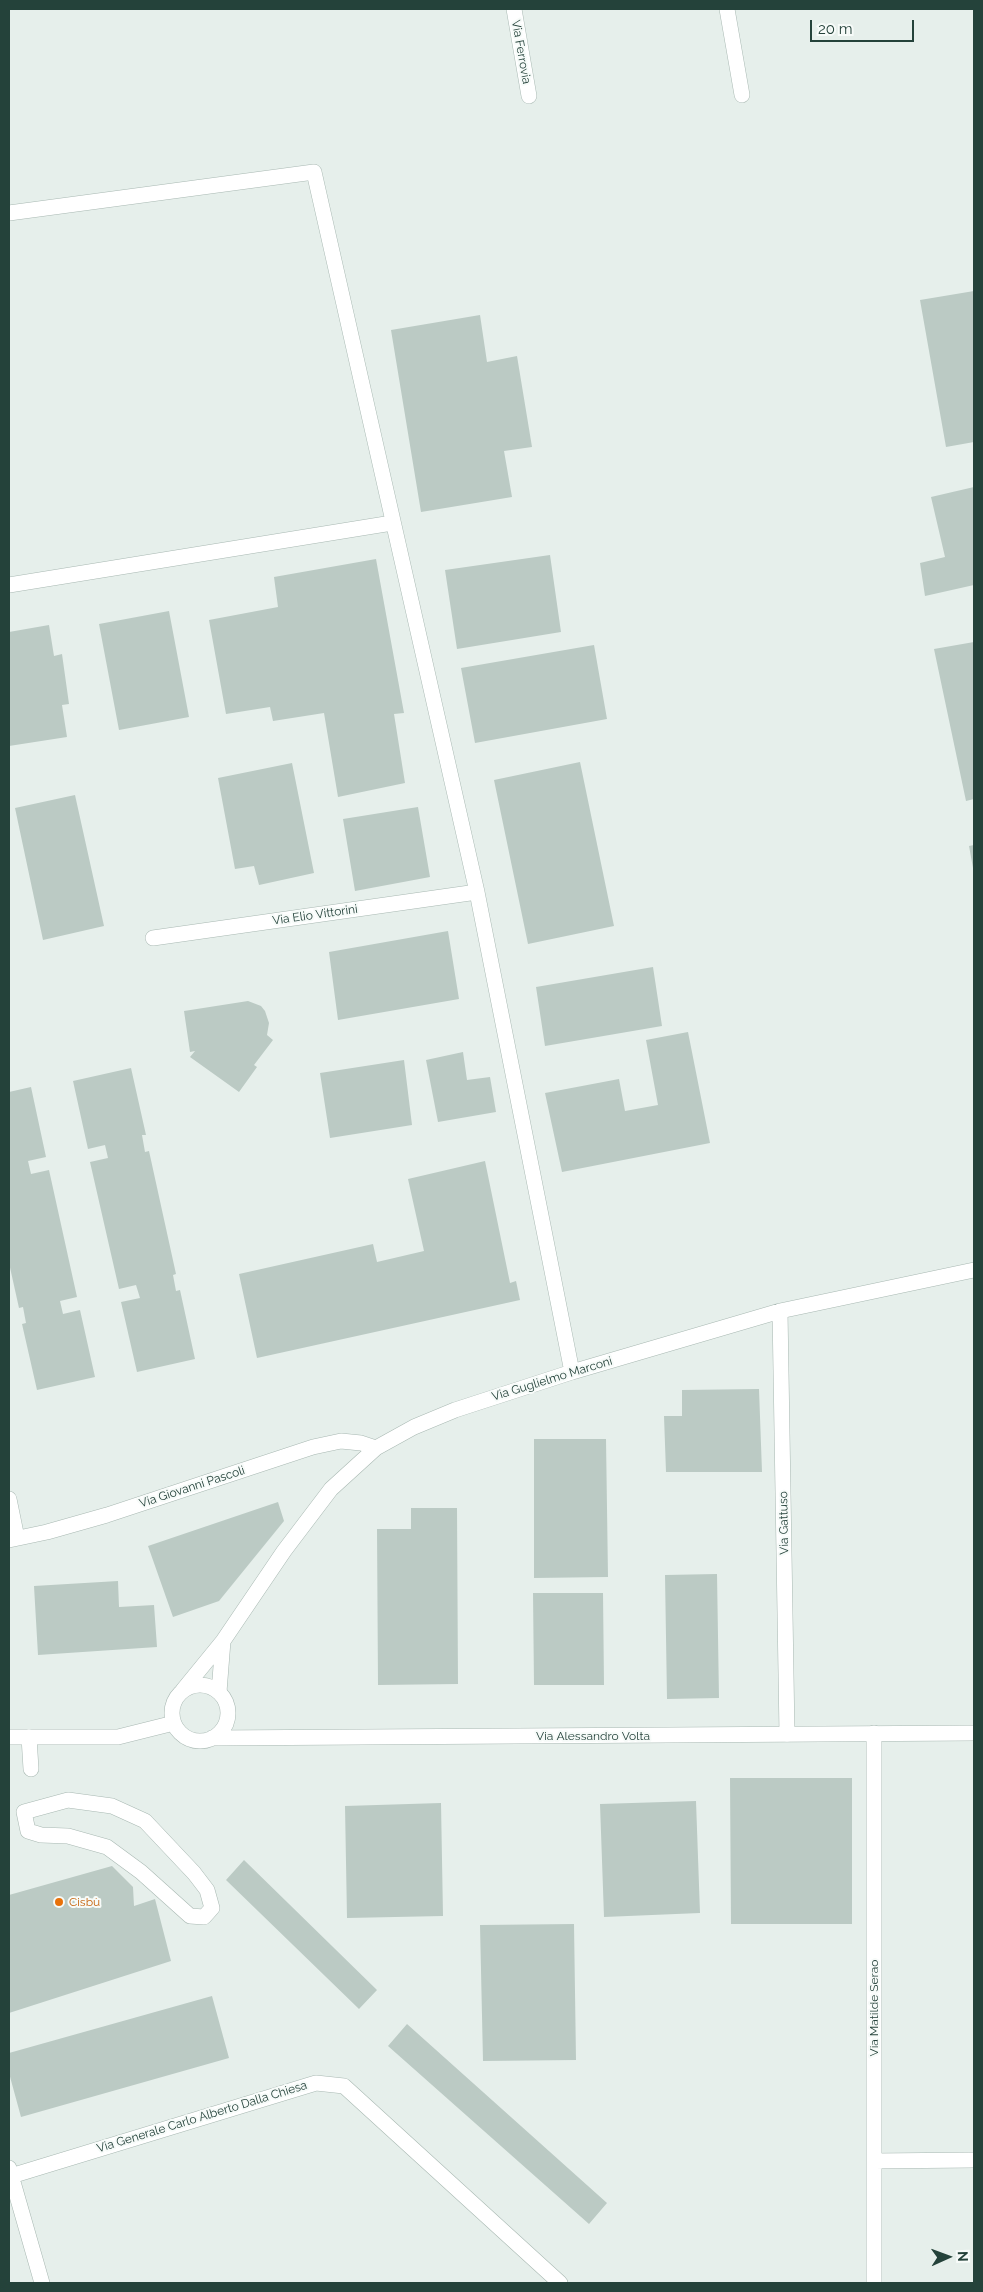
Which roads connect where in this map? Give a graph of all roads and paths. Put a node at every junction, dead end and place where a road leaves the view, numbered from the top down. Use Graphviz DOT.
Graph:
graph roads {
  1 [pos="514,9"];
  2 [pos="727,9"];
  3 [pos="742,95"];
  4 [pos="529,96"];
  5 [pos="9,212"];
  6 [pos="392,523"];
  7 [pos="9,585"];
  8 [pos="477,892"];
  9 [pos="153,938"];
  10 [pos="974,1270"];
  11 [pos="780,1312"];
  12 [pos="572,1372"];
  13 [pos="376,1448"];
  14 [pos="9,1499"];
  15 [pos="13,1539"];
  16 [pos="223,1641"];
  17 [pos="184,1690"];
  18 [pos="219,1692"];
  19 [pos="174,1724"];
  20 [pos="874,1733"];
  21 [pos="974,1733"];
  22 [pos="787,1734"];
  23 [pos="9,1737"];
  24 [pos="28,1737"];
  25 [pos="212,1738"];
  26 [pos="31,1769"];
  27 [pos="24,1812"];
  28 [pos="974,2160"];
  29 [pos="874,2161"];
  30 [pos="10,2172"];
  31 [pos="42,2283"];
  32 [pos="560,2283"];
  33 [pos="874,2283"];
  1 -- 4 [label="street, Via Ferrovia"];
  2 -- 3 [label="street"];
  5 -- 6 [label="street"];
  6 -- 7 [label="street"];
  6 -- 8 [label="street"];
  8 -- 9 [label="street, Via Elio Vittorini"];
  8 -- 12 [label="street"];
  10 -- 11 [label="street, Via Guglielmo Marconi"];
  11 -- 12 [label="street, Via Guglielmo Marconi"];
  11 -- 22 [label="street, Via Gattuso"];
  12 -- 13 [label="street, Via Guglielmo Marconi"];
  13 -- 15 [label="street, Via Giovanni Pascoli"];
  13 -- 16 [label="street, Via Guglielmo Marconi"];
  14 -- 15 [label="street"];
  16 -- 17 [label="street, Via Guglielmo Marconi"];
  16 -- 18 [label="street, Via Guglielmo Marconi"];
  17 -- 18 [label="street"];
  17 -- 19 [label="street"];
  18 -- 25 [label="street"];
  19 -- 24 [label="street"];
  19 -- 25 [label="street"];
  20 -- 21 [label="street, Via Alessandro Volta"];
  20 -- 22 [label="street, Via Alessandro Volta"];
  20 -- 29 [label="street, Via Matilde Serao"];
  22 -- 25 [label="street, Via Alessandro Volta"];
  23 -- 24 [label="street"];
  24 -- 26 [label="street"];
  27 -- 27 [label="street"];
  28 -- 29 [label="street"];
  29 -- 33 [label="street, Via Matilde Serao"];
  30 -- 31 [label="street, Via Generale Carlo Alberto Dalla Chiesa"];
  30 -- 32 [label="street, Via Generale Carlo Alberto Dalla Chiesa"];
}
